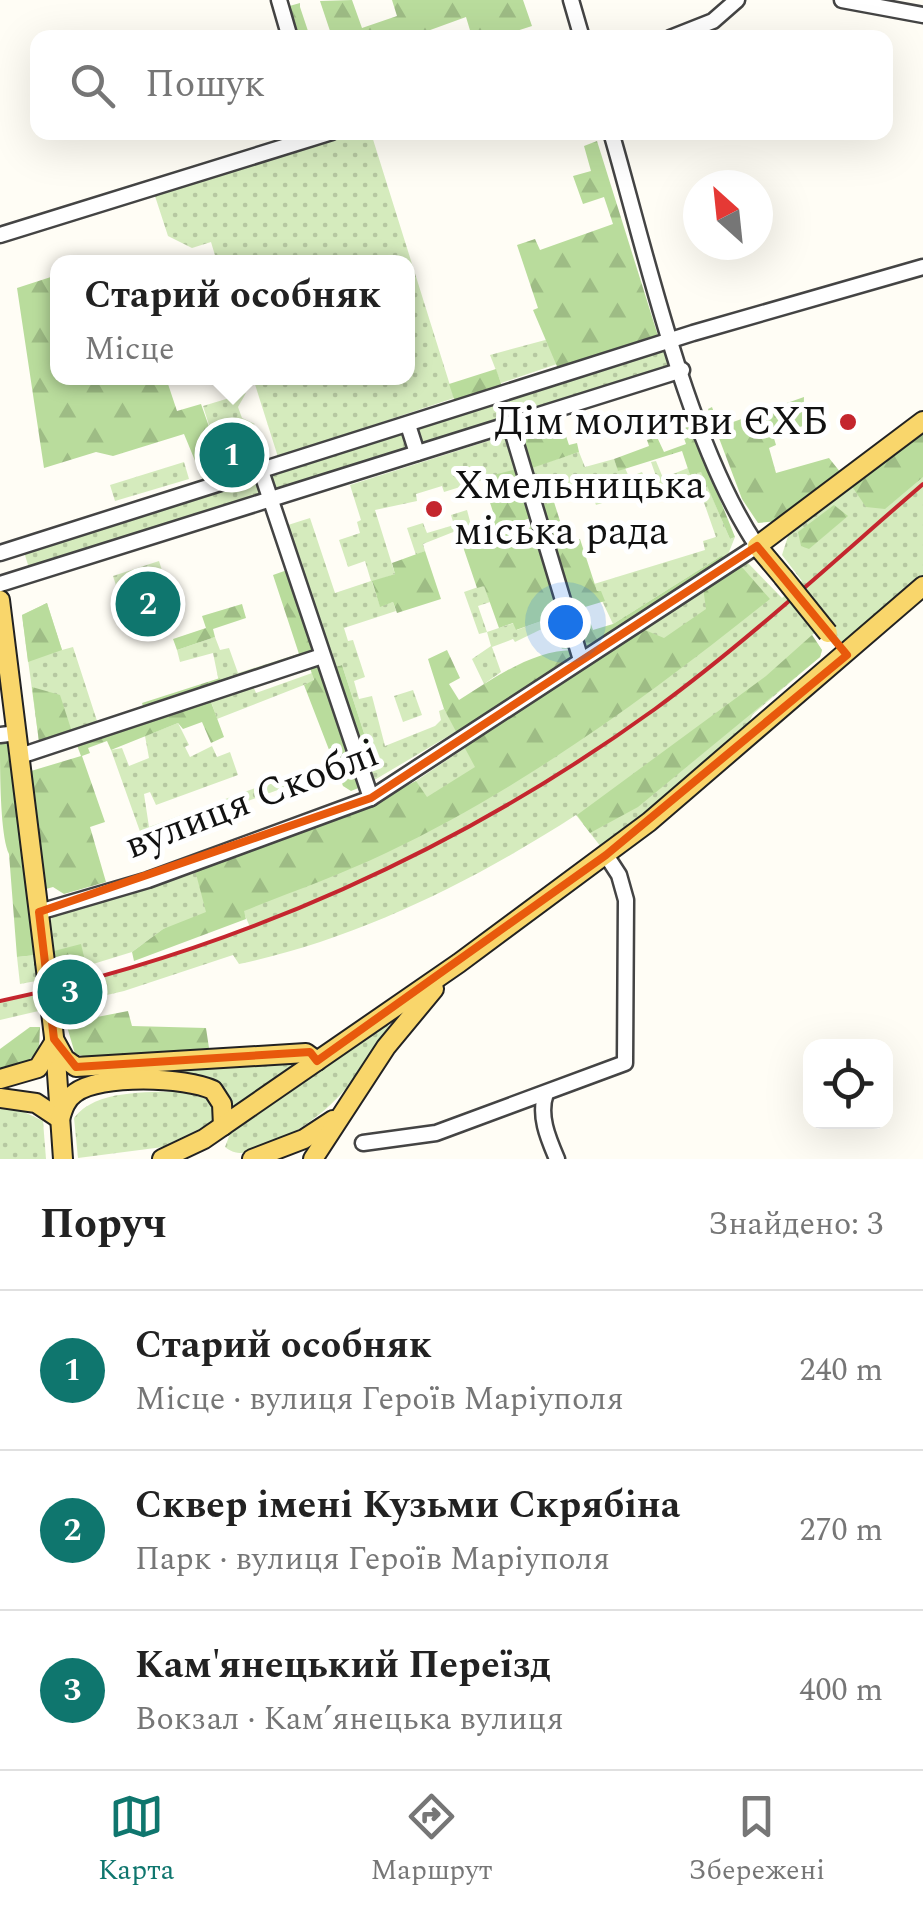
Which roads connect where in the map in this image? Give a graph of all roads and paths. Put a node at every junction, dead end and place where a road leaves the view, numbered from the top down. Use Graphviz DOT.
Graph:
graph roads {
  1 [pos="279,0"];
  2 [pos="571,0"];
  3 [pos="737,0"];
  4 [pos="842,0"];
  5 [pos="923,15"];
  6 [pos="288,30"];
  7 [pos="580,30"];
  8 [pos="690,30"];
  9 [pos="304,140"];
  10 [pos="612,140"];
  11 [pos="0,235"];
  12 [pos="923,267"];
  13 [pos="673,341"];
  14 [pos="682,370"];
  15 [pos="923,421"];
  16 [pos="510,424"];
  17 [pos="408,425"];
  18 [pos="417,453"];
  19 [pos="261,471"];
  20 [pos="270,499"];
  21 [pos="84,527"];
  22 [pos="756,546"];
  23 [pos="0,553"];
  24 [pos="93,555"];
  25 [pos="0,584"];
  26 [pos="923,586"];
  27 [pos="0,600"];
  28 [pos="847,655"];
  29 [pos="322,656"];
  30 [pos="581,660"];
  31 [pos="8,734"];
  32 [pos="20,756"];
  33 [pos="371,798"];
  34 [pos="606,855"];
  35 [pos="38,912"];
  36 [pos="459,964"];
  37 [pos="54,1038"];
  38 [pos="317,1061"];
  39 [pos="0,1079"];
  40 [pos="546,1092"];
  41 [pos="0,1098"];
  42 [pos="342,1114"];
  43 [pos="60,1122"];
  44 [pos="223,1126"];
  45 [pos="363,1143"];
  46 [pos="63,1159"];
  47 [pos="162,1159"];
  48 [pos="252,1159"];
  49 [pos="313,1159"];
  50 [pos="557,1159"];
  1 -- 6 [label="street"];
  2 -- 7 [label="street"];
  3 -- 8 [label="street"];
  4 -- 5 [label="street"];
  9 -- 11 [label="street"];
  10 -- 13 [label="street"];
  12 -- 13 [label="street"];
  13 -- 14 [label="street"];
  13 -- 17 [label="street"];
  14 -- 16 [label="street"];
  14 -- 22 [label="street"];
  15 -- 22 [label="main road, вулиця Скоблі"];
  16 -- 18 [label="street"];
  16 -- 30 [label="street"];
  17 -- 18 [label="street"];
  17 -- 19 [label="street"];
  18 -- 20 [label="street"];
  19 -- 20 [label="street"];
  19 -- 21 [label="street"];
  20 -- 24 [label="street"];
  20 -- 29 [label="street"];
  21 -- 23 [label="street"];
  21 -- 24 [label="street"];
  22 -- 28 [label="main road, bridge"];
  22 -- 30 [label="street, вулиця Скоблі"];
  24 -- 25 [label="street"];
  26 -- 28 [label="main road"];
  27 -- 31 [label="main road"];
  28 -- 34 [label="main road"];
  29 -- 32 [label="street"];
  29 -- 33 [label="street"];
  30 -- 33 [label="street, вулиця Скоблі"];
  31 -- 32 [label="main road"];
  32 -- 35 [label="main road"];
  33 -- 35 [label="street, вулиця Скоблі"];
  34 -- 36 [label="main road"];
  34 -- 40 [label="street"];
  35 -- 37 [label="main road, bridge"];
  36 -- 38 [label="main road"];
  36 -- 42 [label="main road"];
  37 -- 38 [label="main road"];
  37 -- 39 [label="main road"];
  37 -- 43 [label="main road"];
  38 -- 44 [label="main road"];
  40 -- 45 [label="street"];
  40 -- 50 [label="street"];
  41 -- 43 [label="main road"];
  42 -- 48 [label="main road"];
  42 -- 49 [label="main road"];
  43 -- 44 [label="main road"];
  43 -- 46 [label="main road"];
  44 -- 47 [label="main road"];
}
